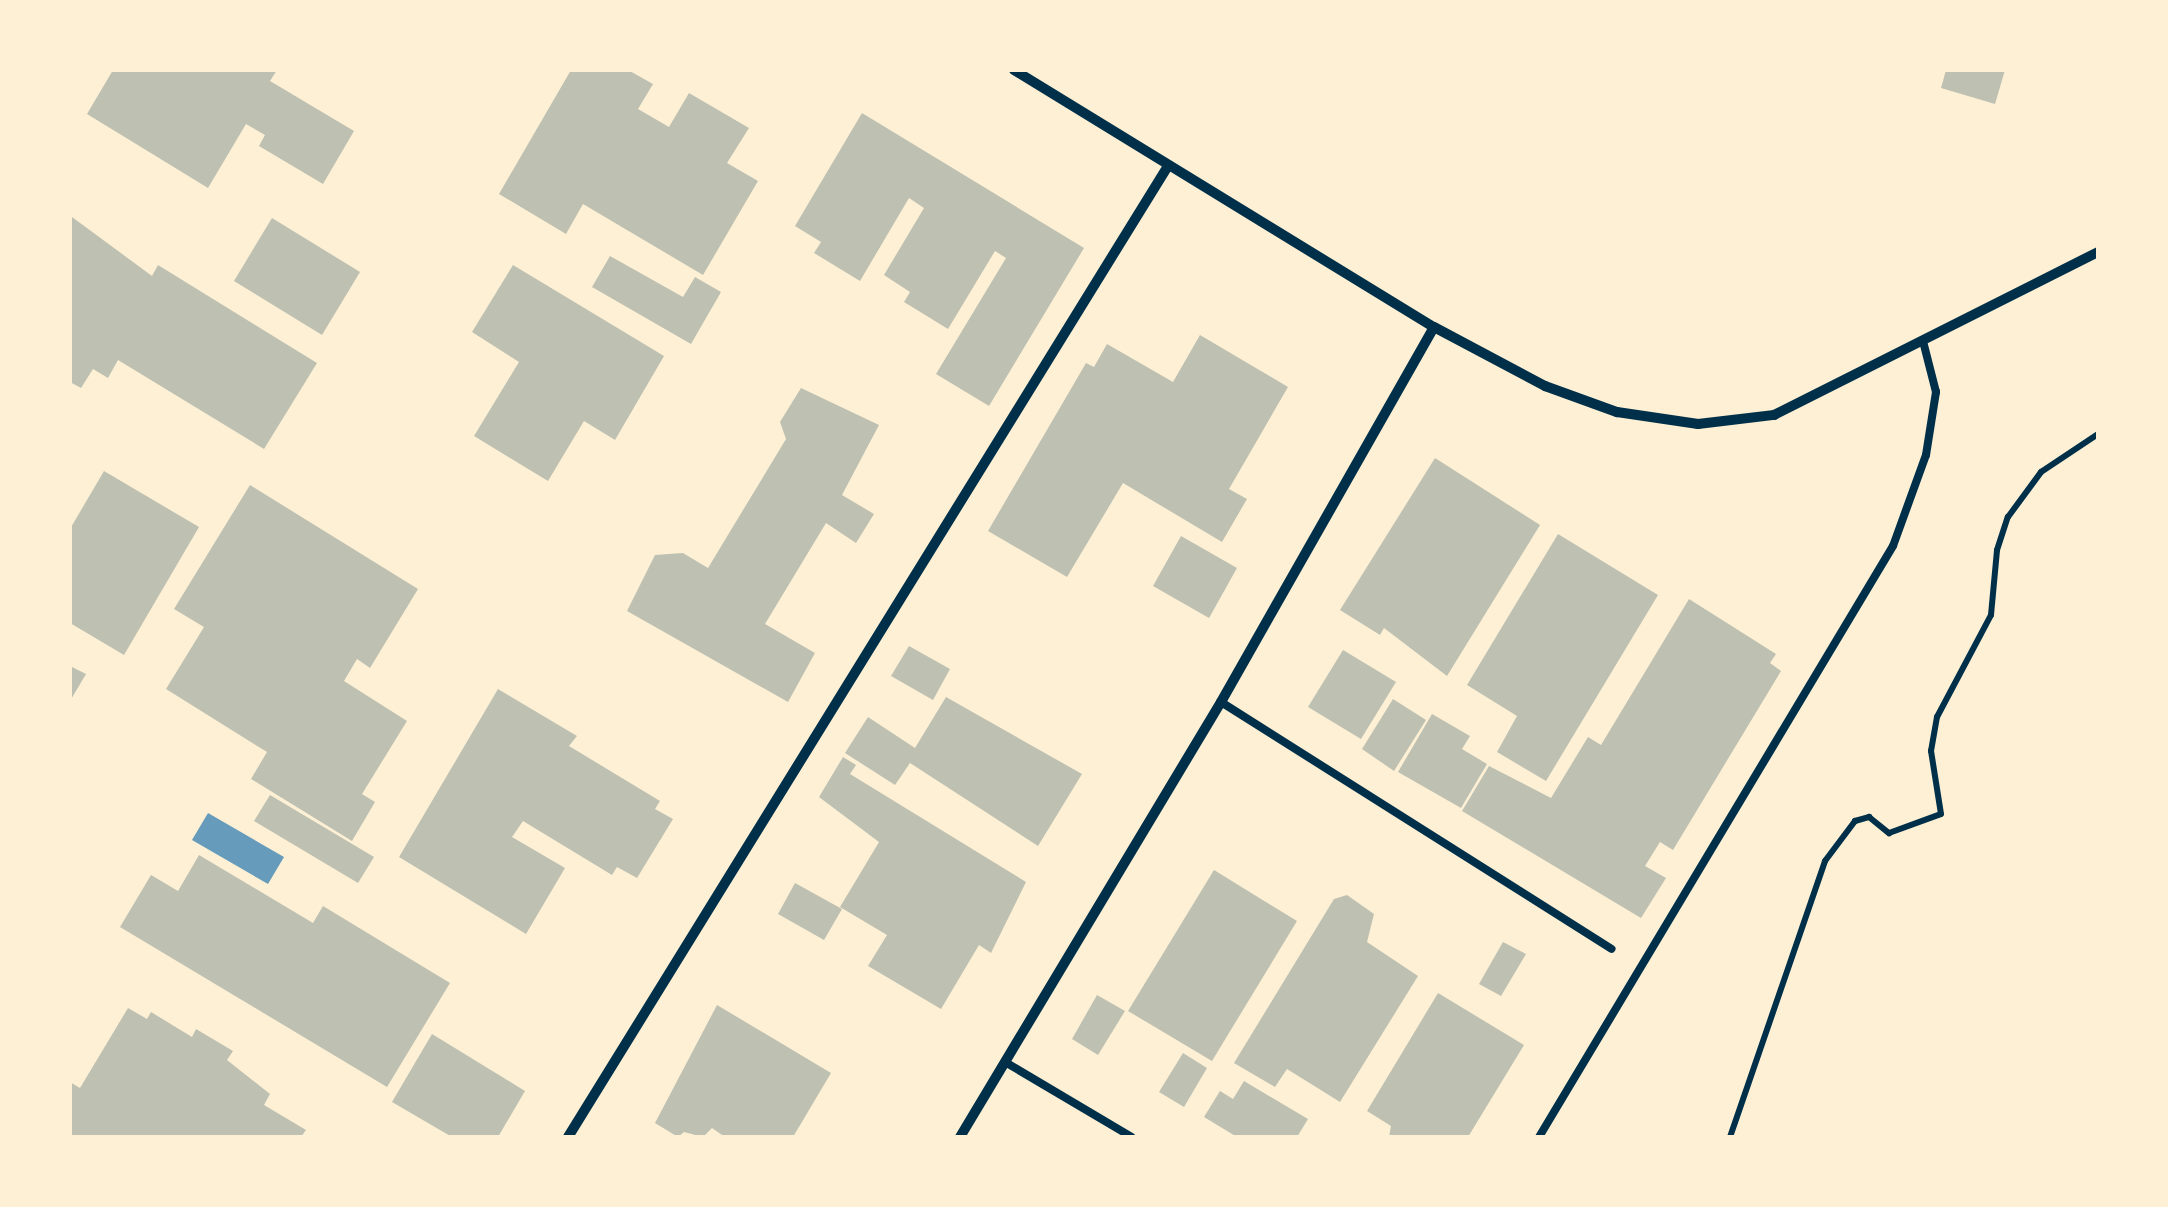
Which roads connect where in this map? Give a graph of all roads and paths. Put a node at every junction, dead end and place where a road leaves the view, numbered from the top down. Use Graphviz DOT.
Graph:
graph roads {
  1 [pos="1014,70"];
  2 [pos="1168,166"];
  3 [pos="2098,252"];
  4 [pos="1434,327"];
  5 [pos="1923,340"];
  6 [pos="2098,434"];
  7 [pos="1221,702"];
  8 [pos="1611,949"];
  9 [pos="1005,1062"];
  10 [pos="568,1137"];
  11 [pos="960,1137"];
  12 [pos="1132,1137"];
  13 [pos="1539,1137"];
  14 [pos="1730,1137"];
  1 -- 2 [label="street"];
  2 -- 4 [label="street"];
  2 -- 10 [label="street"];
  3 -- 5 [label="street"];
  4 -- 5 [label="street"];
  4 -- 7 [label="street"];
  5 -- 13 [label="lane"];
  6 -- 14 [label="path"];
  7 -- 8 [label="lane"];
  7 -- 9 [label="street"];
  9 -- 11 [label="street"];
  9 -- 12 [label="lane"];
}
